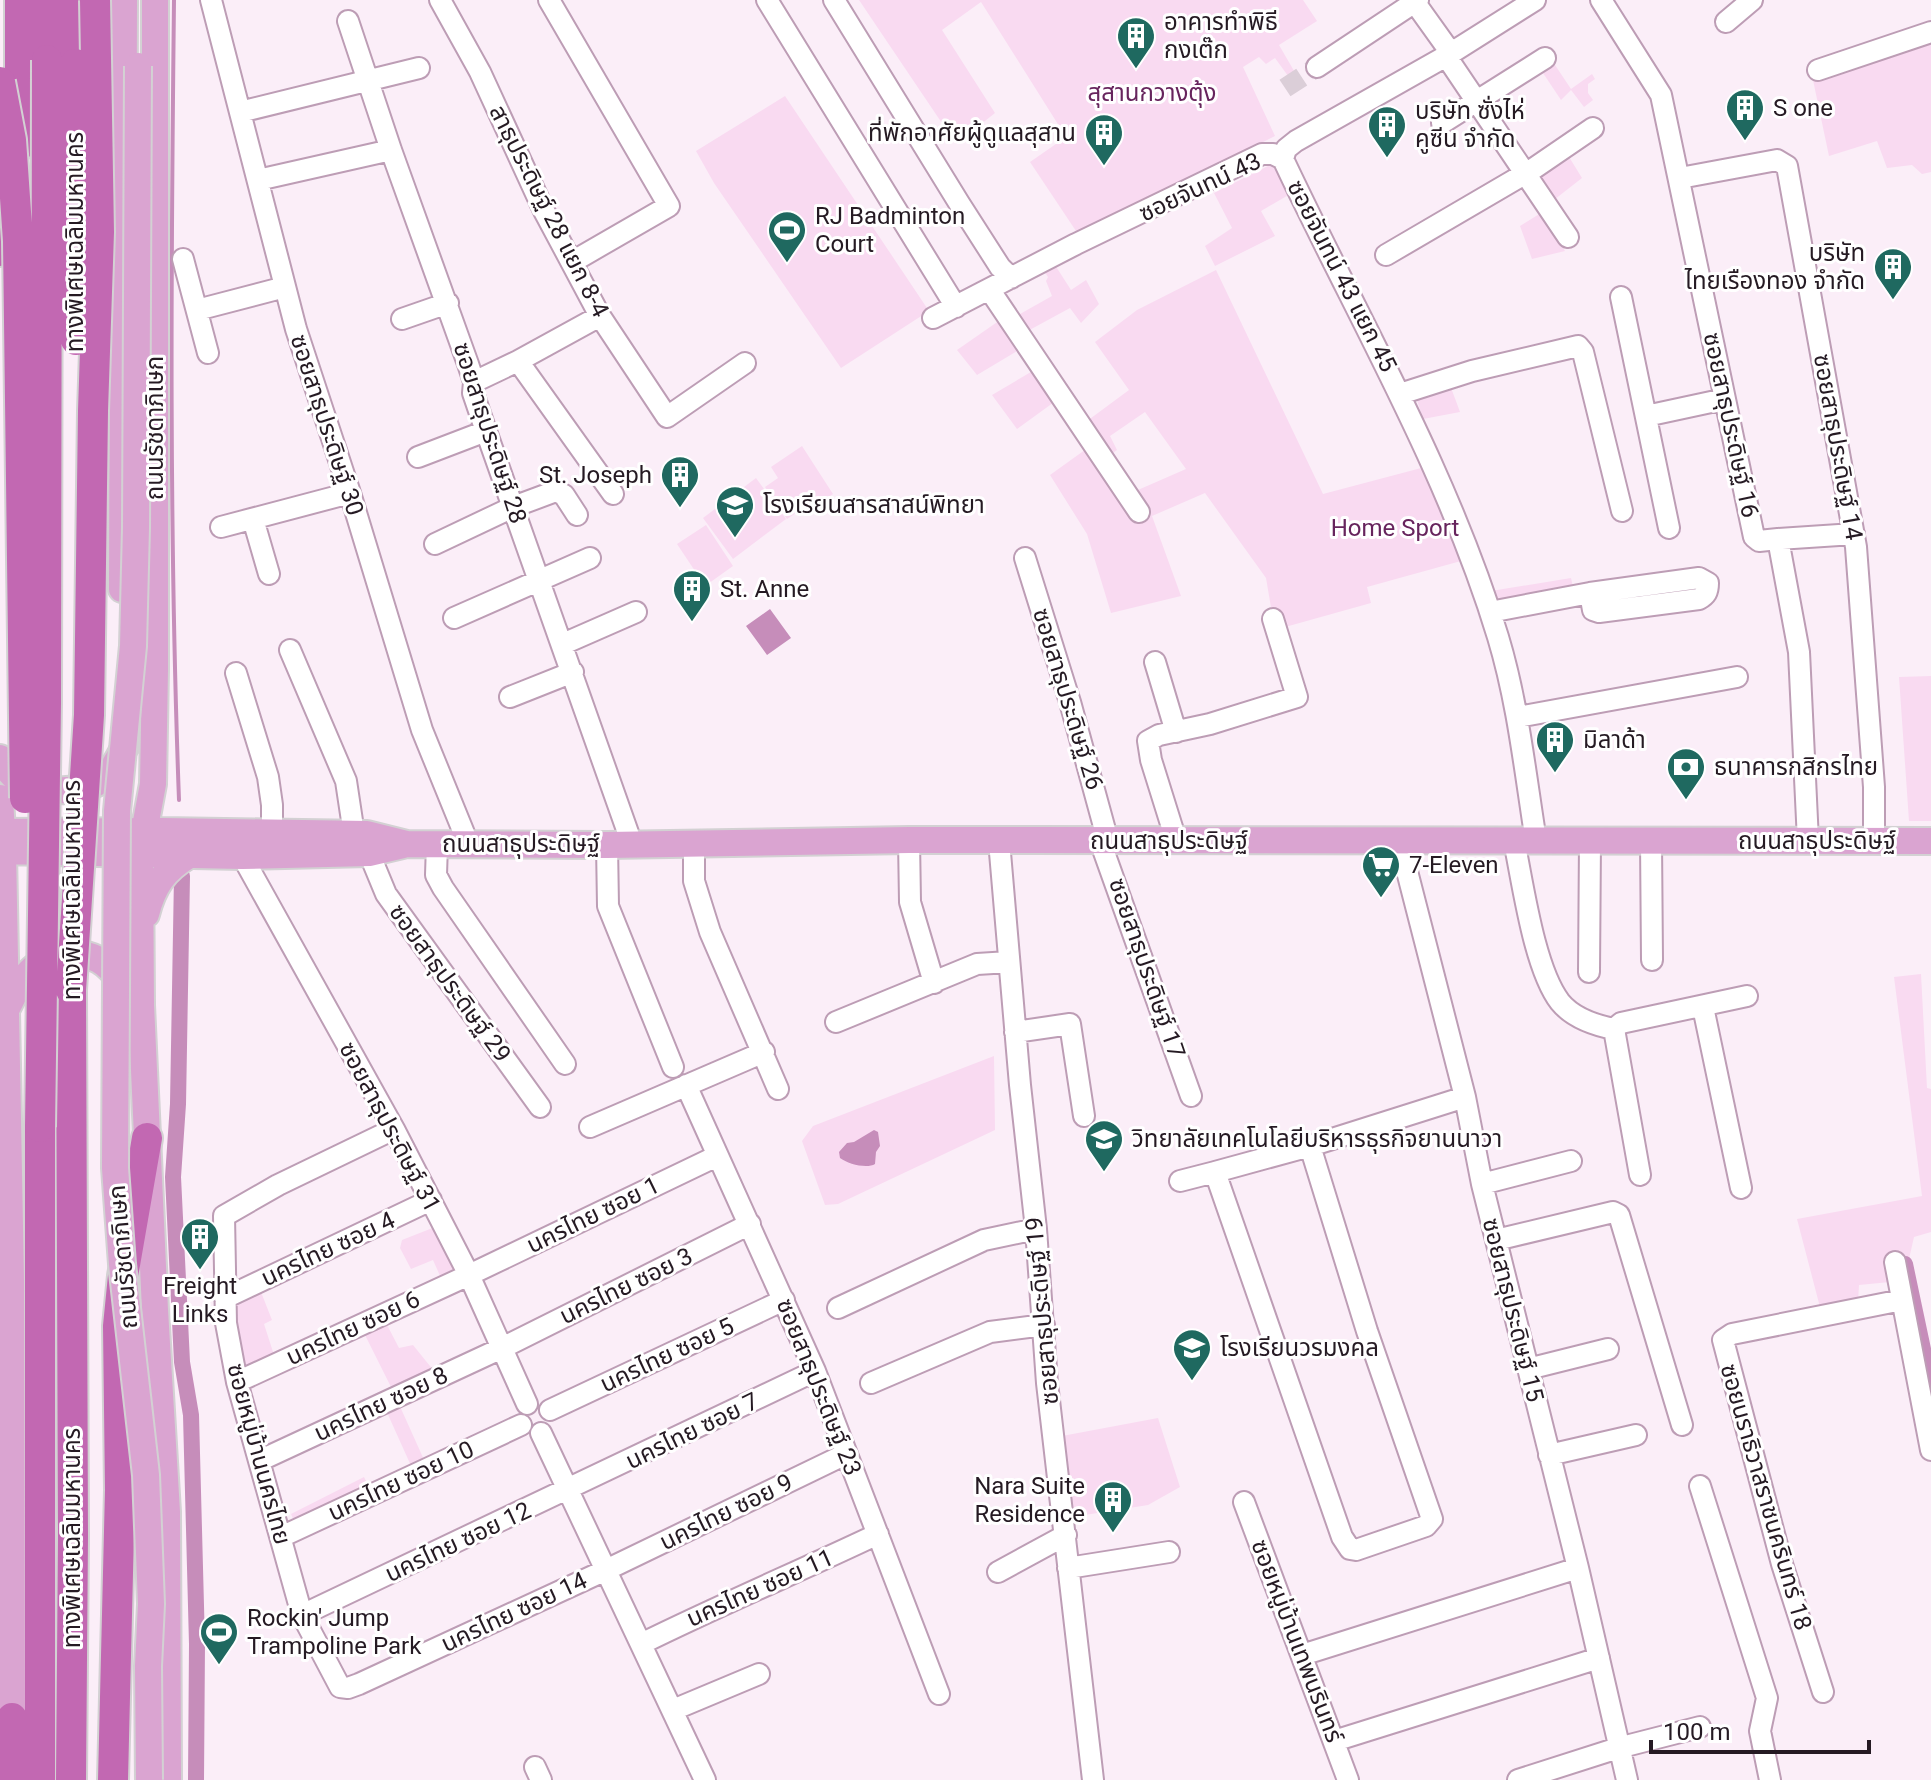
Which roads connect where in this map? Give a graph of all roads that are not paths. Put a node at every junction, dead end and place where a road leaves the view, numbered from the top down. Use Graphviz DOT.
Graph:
graph roads {
  1 [pos="20,0"];
  2 [pos="47,0"];
  3 [pos="75,0"];
  4 [pos="95,0"];
  5 [pos="124,0"];
  6 [pos="140,0"];
  7 [pos="155,0"];
  8 [pos="211,0"];
  9 [pos="440,0"];
  10 [pos="549,0"];
  11 [pos="767,0"];
  12 [pos="834,0"];
  13 [pos="1535,0"];
  14 [pos="1601,0"];
  15 [pos="1752,0"];
  16 [pos="1418,1"];
  17 [pos="348,21"];
  18 [pos="1726,22"];
  19 [pos="1931,32"];
  20 [pos="1453,52"];
  21 [pos="1545,58"];
  22 [pos="61,59"];
  23 [pos="1317,67"];
  24 [pos="419,68"];
  25 [pos="1818,70"];
  26 [pos="368,81"];
  27 [pos="0,82"];
  28 [pos="1476,101"];
  29 [pos="240,112"];
  30 [pos="1442,123"];
  31 [pos="1593,128"];
  32 [pos="391,150"];
  33 [pos="1283,159"];
  34 [pos="1524,173"];
  35 [pos="1680,178"];
  36 [pos="258,180"];
  37 [pos="1568,237"];
  38 [pos="0,251"];
  39 [pos="1386,255"];
  40 [pos="183,259"];
  41 [pos="572,262"];
  42 [pos="1011,278"];
  43 [pos="285,287"];
  44 [pos="989,289"];
  45 [pos="1621,297"];
  46 [pos="448,303"];
  47 [pos="956,307"];
  48 [pos="197,310"];
  49 [pos="600,316"];
  50 [pos="933,318"];
  51 [pos="402,319"];
  52 [pos="208,353"];
  53 [pos="518,361"];
  54 [pos="745,363"];
  55 [pos="474,382"];
  56 [pos="1400,394"];
  57 [pos="1725,399"];
  58 [pos="1646,416"];
  59 [pos="486,431"];
  60 [pos="418,457"];
  61 [pos="350,493"];
  62 [pos="613,494"];
  63 [pos="513,507"];
  64 [pos="1622,511"];
  65 [pos="1139,512"];
  66 [pos="122,514"];
  67 [pos="577,515"];
  68 [pos="253,519"];
  69 [pos="221,527"];
  70 [pos="1669,528"];
  71 [pos="1854,534"];
  72 [pos="1778,539"];
  73 [pos="435,544"];
  74 [pos="590,558"];
  75 [pos="1025,558"];
  76 [pos="269,574"];
  77 [pos="538,583"];
  78 [pos="1590,593"];
  79 [pos="155,600"];
  80 [pos="636,612"];
  81 [pos="1490,612"];
  82 [pos="454,618"];
  83 [pos="1273,619"];
  84 [pos="563,644"];
  85 [pos="290,650"];
  86 [pos="1155,662"];
  87 [pos="573,672"];
  88 [pos="236,673"];
  89 [pos="1737,677"];
  90 [pos="510,697"];
  91 [pos="1518,717"];
  92 [pos="1176,732"];
  93 [pos="125,747"];
  94 [pos="0,758"];
  95 [pos="153,784"];
  96 [pos="0,798"];
  97 [pos="272,834"];
  98 [pos="138,839"];
  99 [pos="909,840"];
  100 [pos="1176,840"];
  101 [pos="1399,840"];
  102 [pos="999,841"];
  103 [pos="1104,841"];
  104 [pos="1525,841"];
  105 [pos="1590,841"];
  106 [pos="1651,841"];
  107 [pos="1808,841"];
  108 [pos="1874,841"];
  109 [pos="1931,841"];
  110 [pos="1,842"];
  111 [pos="468,843"];
  112 [pos="694,843"];
  113 [pos="186,844"];
  114 [pos="362,844"];
  115 [pos="437,844"];
  116 [pos="620,844"];
  117 [pos="242,856"];
  118 [pos="142,930"];
  119 [pos="1652,960"];
  120 [pos="1009,962"];
  121 [pos="1589,972"];
  122 [pos="934,983"];
  123 [pos="71,990"];
  124 [pos="1747,996"];
  125 [pos="141,1005"];
  126 [pos="1703,1007"];
  127 [pos="7,1008"];
  128 [pos="836,1022"];
  129 [pos="1614,1029"];
  130 [pos="1015,1032"];
  131 [pos="764,1052"];
  132 [pos="565,1064"];
  133 [pos="673,1067"];
  134 [pos="686,1085"];
  135 [pos="778,1089"];
  136 [pos="1191,1096"];
  137 [pos="1465,1097"];
  138 [pos="540,1107"];
  139 [pos="4,1115"];
  140 [pos="1084,1116"];
  141 [pos="40,1127"];
  142 [pos="590,1127"];
  143 [pos="394,1129"];
  144 [pos="147,1138"];
  145 [pos="1310,1146"];
  146 [pos="717,1156"];
  147 [pos="1571,1161"];
  148 [pos="1215,1172"];
  149 [pos="1640,1175"];
  150 [pos="1180,1181"];
  151 [pos="1482,1184"];
  152 [pos="1741,1188"];
  153 [pos="431,1200"];
  154 [pos="750,1224"];
  155 [pos="1036,1229"];
  156 [pos="1496,1240"];
  157 [pos="1895,1262"];
  158 [pos="469,1275"];
  159 [pos="225,1298"];
  160 [pos="784,1300"];
  161 [pos="1902,1300"];
  162 [pos="838,1308"];
  163 [pos="1044,1325"];
  164 [pos="502,1348"];
  165 [pos="1608,1349"];
  166 [pos="1528,1369"];
  167 [pos="815,1371"];
  168 [pos="237,1382"];
  169 [pos="871,1383"];
  170 [pos="527,1404"];
  171 [pos="550,1410"];
  172 [pos="521,1425"];
  173 [pos="1682,1425"];
  174 [pos="541,1433"];
  175 [pos="1636,1435"];
  176 [pos="1931,1450"];
  177 [pos="846,1454"];
  178 [pos="1549,1455"];
  179 [pos="261,1460"];
  180 [pos="1700,1486"];
  181 [pos="569,1490"];
  182 [pos="1244,1502"];
  183 [pos="878,1534"];
  184 [pos="1066,1535"];
  185 [pos="281,1537"];
  186 [pos="1169,1552"];
  187 [pos="1068,1568"];
  188 [pos="1578,1568"];
  189 [pos="606,1570"];
  190 [pos="998,1572"];
  191 [pos="12,1589"];
  192 [pos="0,1615"];
  193 [pos="302,1615"];
  194 [pos="643,1643"];
  195 [pos="1302,1655"];
  196 [pos="1599,1658"];
  197 [pos="759,1674"];
  198 [pos="336,1682"];
  199 [pos="1823,1692"];
  200 [pos="939,1694"];
  201 [pos="673,1710"];
  202 [pos="12,1718"];
  203 [pos="1700,1727"];
  204 [pos="1334,1741"];
  205 [pos="1618,1748"];
  206 [pos="12,1780"];
  207 [pos="40,1780"];
  208 [pos="71,1780"];
  209 [pos="113,1780"];
  210 [pos="149,1780"];
  211 [pos="168,1780"];
  212 [pos="705,1780"];
  213 [pos="1093,1780"];
  214 [pos="1348,1780"];
  215 [pos="1518,1780"];
  216 [pos="1627,1780"];
  217 [pos="1770,1780"];
  1 -- 38 [label="highway"];
  2 -- 22 [label="highway, ทางพิเศษเฉลิมมหานคร"];
  3 -- 22 [label="highway, ทางพิเศษเฉลิมมหานคร"];
  4 -- 123 [label="highway, bridge"];
  5 -- 66 [label="main road, ถนนรัชดาภิเษก"];
  6 -- 210 [label="main road, ถนนรัชดาภิเษก, bridge"];
  7 -- 79 [label="main road, ถนนรัชดาภิเษก"];
  8 -- 29 [label="street, ซอยสาธุประดิษฐ์ 30"];
  9 -- 41 [label="street, สาธุประดิษฐ์ 28 แยก 8-4"];
  10 -- 41 [label="street"];
  11 -- 47 [label="street"];
  12 -- 42 [label="street"];
  13 -- 20 [label="street, ซอยจันทน์ 43"];
  14 -- 35 [label="street, ซอยสาธุประดิษฐ์ 16"];
  15 -- 18 [label="street"];
  16 -- 20 [label="street"];
  16 -- 23 [label="street"];
  17 -- 26 [label="street, ซอยสาธุประดิษฐ์ 28"];
  19 -- 25 [label="street"];
  20 -- 28 [label="street"];
  20 -- 33 [label="street, ซอยจันทน์ 43"];
  21 -- 28 [label="street"];
  22 -- 123 [label="highway, ทางพิเศษเฉลิมมหานคร, bridge"];
  22 -- 141 [label="highway, ทางพิเศษเฉลิมมหานคร, bridge"];
  24 -- 26 [label="street"];
  26 -- 29 [label="street"];
  26 -- 32 [label="street, ซอยสาธุประดิษฐ์ 28"];
  27 -- 141 [label="highway, bridge"];
  28 -- 30 [label="street"];
  28 -- 34 [label="street"];
  29 -- 36 [label="street, ซอยสาธุประดิษฐ์ 30"];
  31 -- 34 [label="street"];
  32 -- 36 [label="street"];
  32 -- 46 [label="street, ซอยสาธุประดิษฐ์ 28"];
  33 -- 42 [label="street, ซอยจันทน์ 43"];
  33 -- 56 [label="street, ซอยจันทน์ 43 แยก 45"];
  34 -- 37 [label="street"];
  34 -- 39 [label="street"];
  35 -- 57 [label="street, ซอยสาธุประดิษฐ์ 16"];
  35 -- 71 [label="street, ซอยสาธุประดิษฐ์ 14"];
  36 -- 43 [label="street, ซอยสาธุประดิษฐ์ 30"];
  40 -- 48 [label="street"];
  41 -- 49 [label="street, สาธุประดิษฐ์ 28 แยก 8-4"];
  42 -- 44 [label="street, ซอยจันทน์ 43"];
  43 -- 48 [label="street"];
  43 -- 61 [label="street, ซอยสาธุประดิษฐ์ 30"];
  44 -- 47 [label="street, ซอยจันทน์ 43"];
  44 -- 65 [label="street"];
  45 -- 58 [label="street"];
  46 -- 51 [label="street"];
  46 -- 55 [label="street, ซอยสาธุประดิษฐ์ 28"];
  47 -- 50 [label="street, ซอยจันทน์ 43"];
  48 -- 52 [label="street"];
  49 -- 53 [label="street"];
  49 -- 54 [label="street, สาธุประดิษฐ์ 28 แยก 8-4"];
  53 -- 55 [label="street"];
  53 -- 62 [label="street"];
  55 -- 59 [label="street, ซอยสาธุประดิษฐ์ 28"];
  56 -- 64 [label="street"];
  56 -- 81 [label="street, ซอยจันทน์ 43 แยก 45"];
  57 -- 58 [label="street"];
  57 -- 72 [label="street, ซอยสาธุประดิษฐ์ 16"];
  58 -- 70 [label="street"];
  59 -- 60 [label="street"];
  59 -- 63 [label="street, ซอยสาธุประดิษฐ์ 28"];
  61 -- 68 [label="street"];
  61 -- 111 [label="street, ซอยสาธุประดิษฐ์ 30"];
  63 -- 67 [label="street"];
  63 -- 73 [label="street"];
  63 -- 77 [label="street, ซอยสาธุประดิษฐ์ 28"];
  66 -- 79 [label="main road"];
  66 -- 93 [label="main road, ถนนรัชดาภิเษก"];
  68 -- 69 [label="street"];
  68 -- 76 [label="street"];
  71 -- 72 [label="street"];
  71 -- 108 [label="street, ซอยสาธุประดิษฐ์ 14"];
  72 -- 107 [label="street, ซอยสาธุประดิษฐ์ 16"];
  74 -- 77 [label="street"];
  75 -- 103 [label="street, ซอยสาธุประดิษฐ์ 26"];
  77 -- 82 [label="street"];
  77 -- 84 [label="street, ซอยสาธุประดิษฐ์ 28"];
  78 -- 78 [label="street"];
  78 -- 81 [label="street"];
  79 -- 95 [label="main road, ถนนรัชดาภิเษก"];
  80 -- 84 [label="street"];
  81 -- 91 [label="street, ซอยจันทน์ 43 แยก 45"];
  83 -- 92 [label="street"];
  84 -- 87 [label="street, ซอยสาธุประดิษฐ์ 28"];
  85 -- 114 [label="street, ซอยสาธุประดิษฐ์ 29"];
  86 -- 92 [label="street"];
  87 -- 90 [label="street"];
  87 -- 116 [label="street, ซอยสาธุประดิษฐ์ 28"];
  88 -- 97 [label="street"];
  89 -- 91 [label="street"];
  91 -- 104 [label="street, ซอยจันทน์ 43 แยก 45"];
  92 -- 100 [label="street"];
  93 -- 94 [label="main road"];
  93 -- 98 [label="main road, ถนนรัชดาภิเษก"];
  95 -- 98 [label="main road, ถนนรัชดาภิเษก"];
  95 -- 113 [label="main road"];
  96 -- 110 [label="main road"];
  97 -- 113 [label="main road, ถนนสาธุประดิษฐ์"];
  97 -- 114 [label="main road, ถนนสาธุประดิษฐ์"];
  98 -- 110 [label="main road, ถนนสาธุประดิษฐ์"];
  98 -- 113 [label="main road, ถนนสาธุประดิษฐ์"];
  98 -- 118 [label="main road, ถนนรัชดาภิเษก"];
  99 -- 102 [label="main road, ถนนสาธุประดิษฐ์"];
  99 -- 112 [label="main road, ถนนสาธุประดิษฐ์"];
  99 -- 122 [label="street"];
  100 -- 101 [label="main road, ถนนสาธุประดิษฐ์"];
  100 -- 103 [label="main road, ถนนสาธุประดิษฐ์"];
  101 -- 104 [label="main road, ถนนสาธุประดิษฐ์"];
  101 -- 137 [label="street, ซอยสาธุประดิษฐ์ 15"];
  102 -- 103 [label="main road, ถนนสาธุประดิษฐ์"];
  102 -- 120 [label="street, ซอยสาธุประดิษฐ์ 19"];
  103 -- 136 [label="street, ซอยสาธุประดิษฐ์ 17"];
  104 -- 105 [label="main road, ถนนสาธุประดิษฐ์"];
  104 -- 129 [label="street, ซอยจันทน์ 43 แยก 45"];
  105 -- 106 [label="main road, ถนนสาธุประดิษฐ์"];
  105 -- 121 [label="street"];
  106 -- 107 [label="main road, ถนนสาธุประดิษฐ์"];
  106 -- 119 [label="street"];
  107 -- 108 [label="main road, ถนนสาธุประดิษฐ์"];
  108 -- 109 [label="main road, ถนนสาธุประดิษฐ์"];
  110 -- 127 [label="main road"];
  111 -- 115 [label="main road, ถนนสาธุประดิษฐ์"];
  111 -- 116 [label="main road, ถนนสาธุประดิษฐ์"];
  112 -- 116 [label="main road, ถนนสาธุประดิษฐ์"];
  112 -- 131 [label="street"];
  113 -- 117 [label="main road, ถนนสาธุประดิษฐ์"];
  113 -- 118 [label="main road"];
  114 -- 115 [label="main road, ถนนสาธุประดิษฐ์"];
  114 -- 117 [label="main road, ถนนสาธุประดิษฐ์"];
  114 -- 138 [label="street, ซอยสาธุประดิษฐ์ 29"];
  115 -- 132 [label="street"];
  116 -- 133 [label="street, ซอยสาธุประดิษฐ์ 28"];
  117 -- 143 [label="street, ซอยสาธุประดิษฐ์ 31"];
  118 -- 125 [label="main road, ถนนรัชดาภิเษก"];
  120 -- 122 [label="street"];
  120 -- 130 [label="street, ซอยสาธุประดิษฐ์ 19"];
  122 -- 128 [label="street"];
  123 -- 208 [label="highway, ทางพิเศษเฉลิมมหานคร"];
  124 -- 126 [label="street"];
  125 -- 127 [label="main road"];
  125 -- 144 [label="main road, ถนนรัชดาภิเษก"];
  126 -- 129 [label="street"];
  126 -- 152 [label="street"];
  127 -- 139 [label="main road"];
  129 -- 149 [label="street"];
  130 -- 140 [label="street"];
  130 -- 155 [label="street, ซอยสาธุประดิษฐ์ 19"];
  131 -- 134 [label="street"];
  131 -- 135 [label="street"];
  134 -- 142 [label="street"];
  134 -- 146 [label="street, ซอยสาธุประดิษฐ์ 23"];
  137 -- 145 [label="street"];
  137 -- 151 [label="street, ซอยสาธุประดิษฐ์ 15"];
  139 -- 191 [label="main road"];
  141 -- 207 [label="highway, ทางพิเศษเฉลิมมหานคร"];
  143 -- 153 [label="street, ซอยสาธุประดิษฐ์ 31"];
  143 -- 159 [label="street, ซอยหมู่บ้านนครไทย"];
  144 -- 209 [label="highway"];
  144 -- 211 [label="main road, ถนนรัชดาภิเษก"];
  145 -- 148 [label="street"];
  145 -- 148 [label="street"];
  146 -- 154 [label="street, ซอยสาธุประดิษฐ์ 23"];
  146 -- 158 [label="street, นครไทย ซอย 1"];
  147 -- 151 [label="street"];
  148 -- 150 [label="street"];
  151 -- 156 [label="street, ซอยสาธุประดิษฐ์ 15"];
  153 -- 158 [label="street, ซอยสาธุประดิษฐ์ 31"];
  153 -- 159 [label="street, นครไทย ซอย 4"];
  154 -- 160 [label="street, ซอยสาธุประดิษฐ์ 23"];
  154 -- 164 [label="street, นครไทย ซอย 3"];
  155 -- 162 [label="street"];
  155 -- 163 [label="street, ซอยสาธุประดิษฐ์ 19"];
  156 -- 166 [label="street, ซอยสาธุประดิษฐ์ 15"];
  156 -- 173 [label="street"];
  157 -- 161 [label="street"];
  158 -- 164 [label="street, ซอยสาธุประดิษฐ์ 31"];
  158 -- 168 [label="street, นครไทย ซอย 6"];
  159 -- 168 [label="street, ซอยหมู่บ้านนครไทย"];
  160 -- 167 [label="street, ซอยสาธุประดิษฐ์ 23"];
  160 -- 171 [label="street, นครไทย ซอย 5"];
  161 -- 176 [label="street"];
  161 -- 199 [label="street, ซอยนราธิวาสราชนครินทร์ 18"];
  163 -- 169 [label="street"];
  163 -- 184 [label="street, ซอยสาธุประดิษฐ์ 19"];
  164 -- 170 [label="street, ซอยสาธุประดิษฐ์ 31"];
  164 -- 179 [label="street, นครไทย ซอย 8"];
  165 -- 166 [label="street"];
  166 -- 178 [label="street, ซอยสาธุประดิษฐ์ 15"];
  167 -- 177 [label="street, ซอยสาธุประดิษฐ์ 23"];
  167 -- 181 [label="street, นครไทย ซอย 7"];
  168 -- 179 [label="street, ซอยหมู่บ้านนครไทย"];
  170 -- 171 [label="street"];
  170 -- 172 [label="street"];
  171 -- 174 [label="street"];
  172 -- 174 [label="street"];
  172 -- 185 [label="street, นครไทย ซอย 10"];
  174 -- 181 [label="street"];
  175 -- 178 [label="street"];
  177 -- 183 [label="street, ซอยสาธุประดิษฐ์ 23"];
  177 -- 189 [label="street, นครไทย ซอย 9"];
  178 -- 188 [label="street, ซอยสาธุประดิษฐ์ 15"];
  179 -- 185 [label="street, ซอยหมู่บ้านนครไทย"];
  180 -- 217 [label="street"];
  181 -- 189 [label="street"];
  181 -- 193 [label="street, นครไทย ซอย 12"];
  182 -- 195 [label="street, ซอยหมู่บ้านเทพนรินทร์"];
  183 -- 194 [label="street, นครไทย ซอย 11"];
  183 -- 200 [label="street, ซอยสาธุประดิษฐ์ 23"];
  184 -- 187 [label="street, ซอยสาธุประดิษฐ์ 19"];
  184 -- 190 [label="street"];
  185 -- 193 [label="street, ซอยหมู่บ้านนครไทย"];
  186 -- 187 [label="street"];
  187 -- 213 [label="street, ซอยสาธุประดิษฐ์ 19"];
  188 -- 195 [label="street"];
  188 -- 196 [label="street, ซอยสาธุประดิษฐ์ 15"];
  189 -- 194 [label="street"];
  189 -- 198 [label="street, นครไทย ซอย 14"];
  191 -- 192 [label="main road"];
  191 -- 202 [label="main road"];
  193 -- 198 [label="street, ซอยหมู่บ้านนครไทย"];
  194 -- 201 [label="street"];
  195 -- 204 [label="street, ซอยหมู่บ้านเทพนรินทร์"];
  196 -- 204 [label="street"];
  196 -- 205 [label="street, ซอยสาธุประดิษฐ์ 15"];
  197 -- 201 [label="street"];
  201 -- 212 [label="street"];
  202 -- 206 [label="highway"];
  203 -- 205 [label="street"];
  204 -- 214 [label="street, ซอยหมู่บ้านเทพนรินทร์"];
  205 -- 215 [label="street"];
  205 -- 216 [label="street, ซอยสาธุประดิษฐ์ 15"];
}
